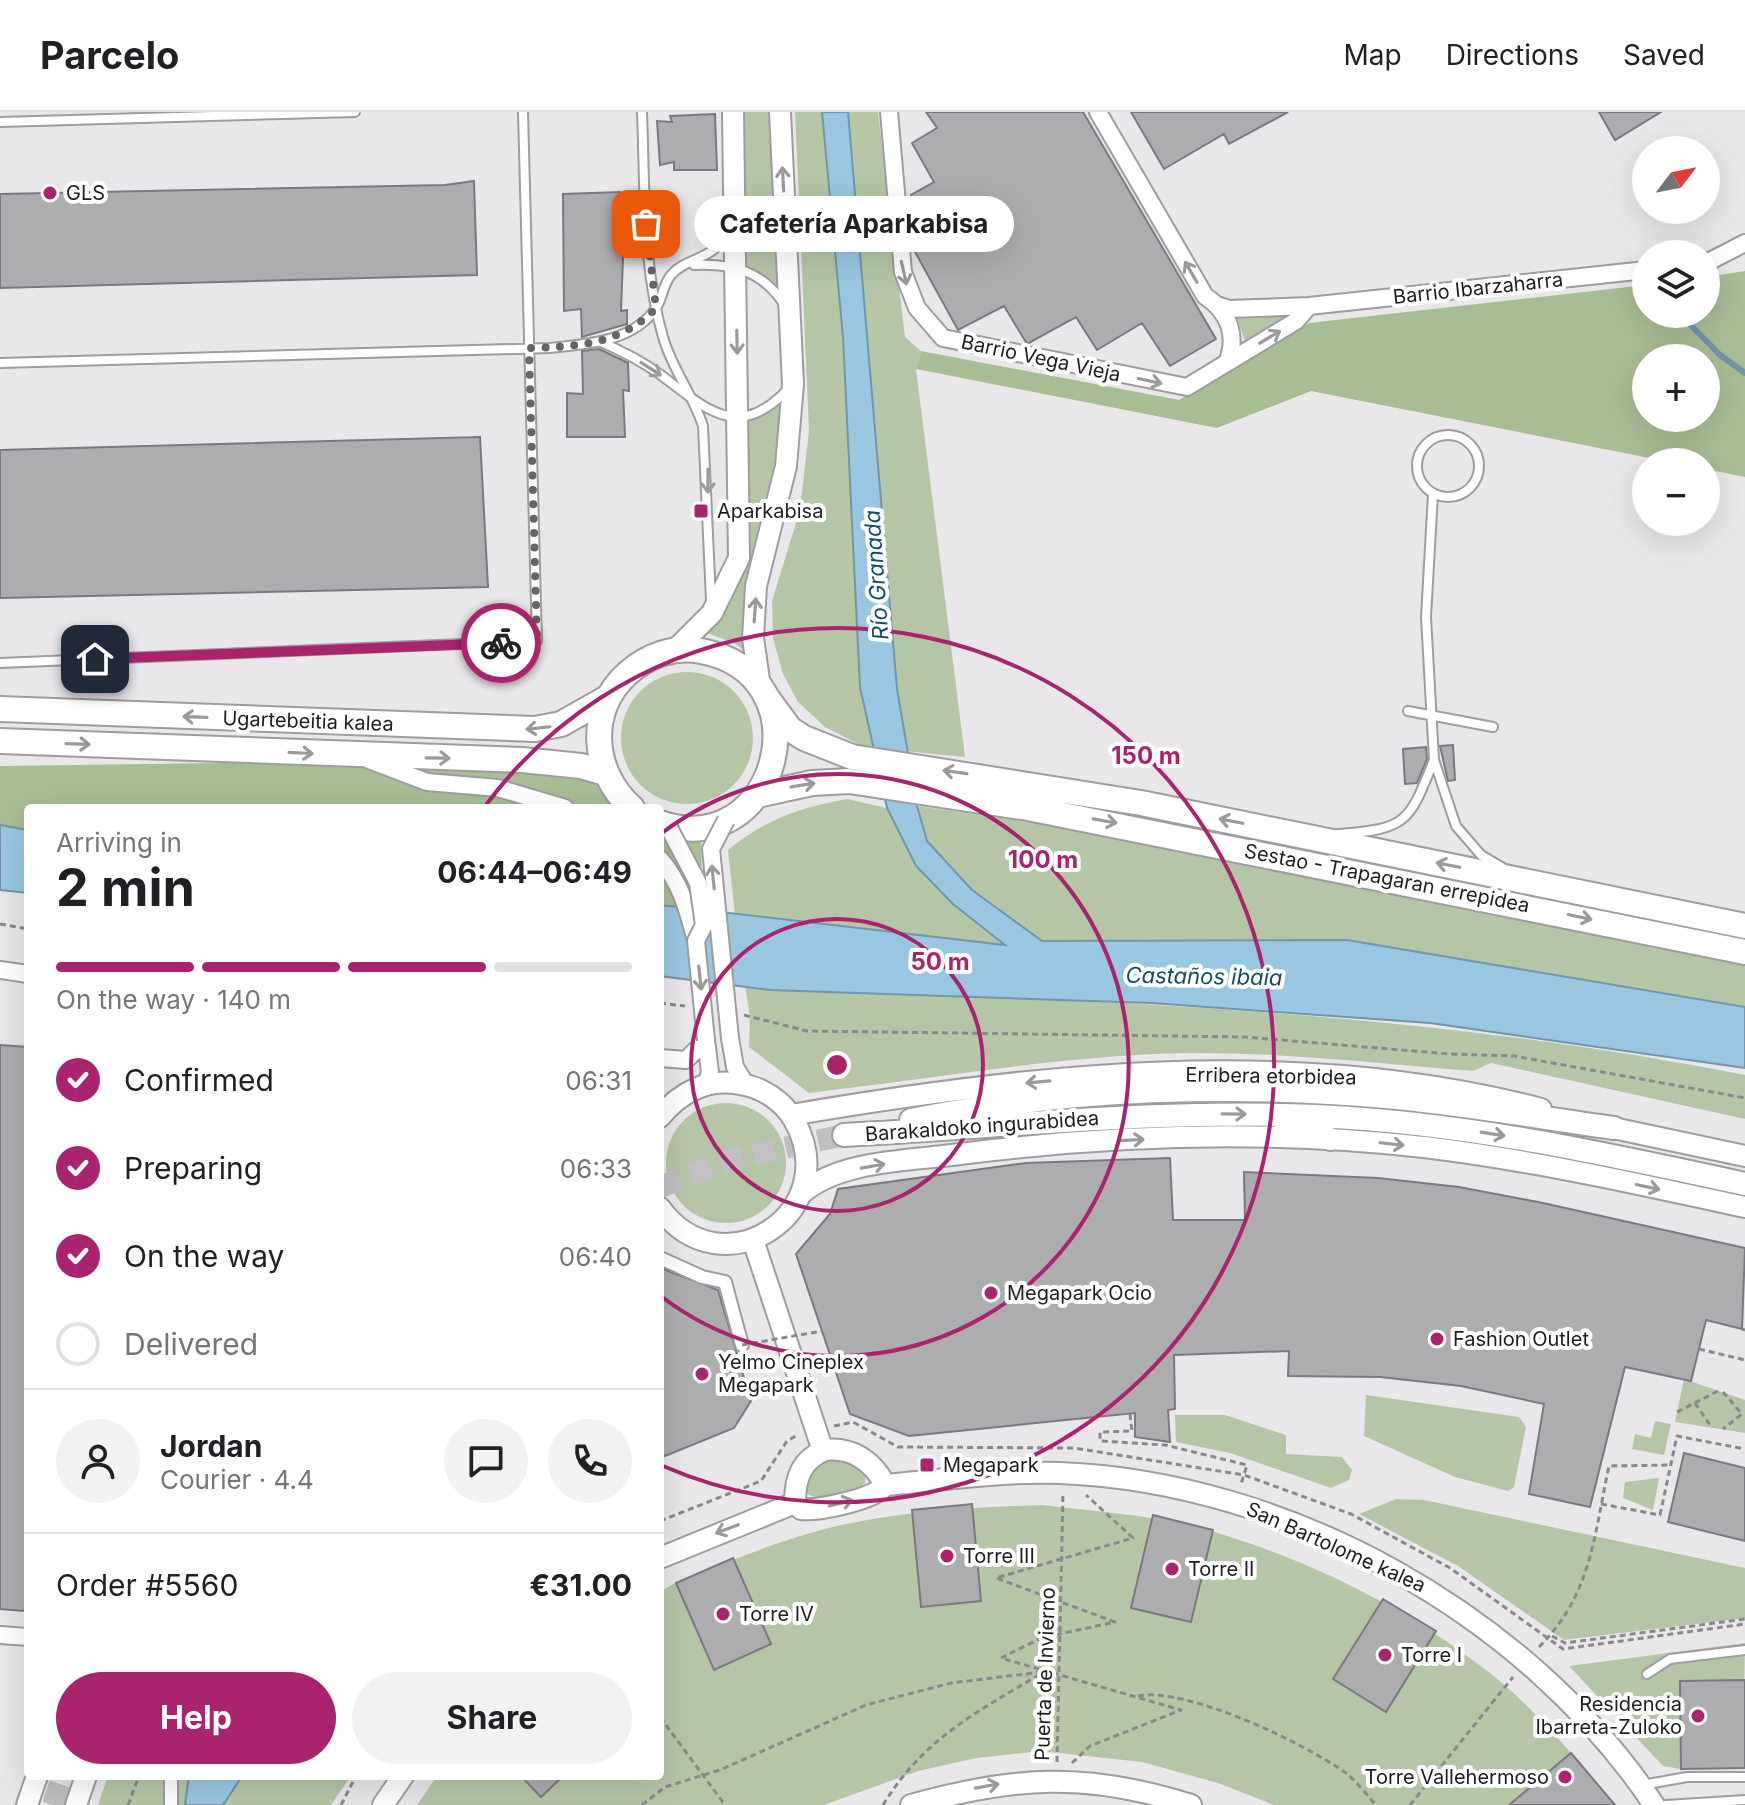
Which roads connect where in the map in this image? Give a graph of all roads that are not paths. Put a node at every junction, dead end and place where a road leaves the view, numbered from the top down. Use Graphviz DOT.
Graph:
graph roads {
  1 [pos="355,112"];
  2 [pos="523,112"];
  3 [pos="642,112"];
  4 [pos="733,112"];
  5 [pos="780,112"];
  6 [pos="889,112"];
  7 [pos="1098,112"];
  8 [pos="0,122"];
  9 [pos="735,217"];
  10 [pos="1745,243"];
  11 [pos="1720,256"];
  12 [pos="690,265"];
  13 [pos="736,267"];
  14 [pos="1632,271"];
  15 [pos="1217,305"];
  16 [pos="1309,306"];
  17 [pos="656,308"];
  18 [pos="789,313"];
  19 [pos="601,342"];
  20 [pos="529,348"];
  21 [pos="0,363"];
  22 [pos="1227,363"];
  23 [pos="793,384"];
  24 [pos="696,404"];
  25 [pos="739,417"];
  26 [pos="1433,494"];
  27 [pos="712,613"];
  28 [pos="675,650"];
  29 [pos="0,663"];
  30 [pos="763,691"];
  31 [pos="609,697"];
  32 [pos="0,709"];
  33 [pos="1408,711"];
  34 [pos="1433,715"];
  35 [pos="1493,727"];
  36 [pos="0,741"];
  37 [pos="360,757"];
  38 [pos="1434,760"];
  39 [pos="605,773"];
  40 [pos="757,795"];
  41 [pos="552,804"];
  42 [pos="629,804"];
  43 [pos="726,820"];
  44 [pos="664,825"];
  45 [pos="1308,837"];
  46 [pos="664,864"];
  47 [pos="1525,881"];
  48 [pos="1745,926"];
  49 [pos="696,941"];
  50 [pos="1745,952"];
  51 [pos="0,970"];
  52 [pos="24,973"];
  53 [pos="706,1040"];
  54 [pos="664,1058"];
  55 [pos="706,1085"];
  56 [pos="746,1085"];
  57 [pos="664,1111"];
  58 [pos="791,1115"];
  59 [pos="1268,1115"];
  60 [pos="1614,1128"];
  61 [pos="1330,1139"];
  62 [pos="1745,1156"];
  63 [pos="1745,1184"];
  64 [pos="802,1193"];
  65 [pos="1745,1207"];
  66 [pos="664,1217"];
  67 [pos="753,1240"];
  68 [pos="664,1260"];
  69 [pos="742,1345"];
  70 [pos="823,1451"];
  71 [pos="885,1485"];
  72 [pos="795,1503"];
  73 [pos="664,1556"];
  74 [pos="0,1635"];
  75 [pos="24,1637"];
  76 [pos="1745,1650"];
  77 [pos="1647,1674"];
  78 [pos="1745,1777"];
  79 [pos="36,1780"];
  80 [pos="85,1780"];
  81 [pos="171,1780"];
  82 [pos="400,1780"];
  83 [pos="1641,1785"];
  84 [pos="1745,1800"];
  85 [pos="27,1805"];
  86 [pos="76,1805"];
  87 [pos="171,1805"];
  88 [pos="383,1805"];
  89 [pos="911,1805"];
  90 [pos="1191,1805"];
  91 [pos="1654,1805"];
  92 [pos="1666,1805"];
  1 -- 8 [label="lane"];
  2 -- 20 [label="lane"];
  3 -- 17 [label="lane"];
  4 -- 9 [label="street"];
  18 -- 5 [label="street, one-way"];
  6 -- 22 [label="street, Barrio Vega Vieja, one-way"];
  15 -- 7 [label="street, one-way"];
  9 -- 12 [label="lane"];
  9 -- 13 [label="street"];
  10 -- 11 [label="street"];
  12 -- 13 [label="lane"];
  12 -- 17 [label="lane"];
  13 -- 18 [label="lane"];
  13 -- 25 [label="street, one-way"];
  14 -- 16 [label="street, Barrio Ibarzaharra"];
  15 -- 16 [label="street"];
  15 -- 22 [label="street"];
  22 -- 16 [label="street, Barrio Vega Vieja, one-way"];
  17 -- 19 [label="lane"];
  17 -- 24 [label="lane"];
  18 -- 23 [label="street"];
  19 -- 20 [label="lane"];
  19 -- 24 [label="lane, one-way"];
  20 -- 21 [label="lane"];
  20 -- 29 [label="lane"];
  23 -- 25 [label="lane"];
  30 -- 23 [label="street, one-way"];
  24 -- 25 [label="lane"];
  24 -- 27 [label="lane, one-way"];
  25 -- 27 [label="street"];
  26 -- 26 [label="lane"];
  26 -- 34 [label="lane"];
  27 -- 28 [label="street"];
  28 -- 30 [label="main road, Sestao - Trapagaran errepidea"];
  28 -- 31 [label="main road"];
  30 -- 40 [label="main road"];
  45 -- 30 [label="main road, Sestao - Trapagaran errepidea, one-way"];
  31 -- 32 [label="main road, Ugartebeitia kalea, one-way"];
  31 -- 39 [label="main road"];
  33 -- 34 [label="lane"];
  34 -- 35 [label="lane"];
  34 -- 38 [label="lane"];
  36 -- 37 [label="main road, Ugartebeitia kalea, one-way"];
  37 -- 39 [label="main road, Ugartebeitia kalea, one-way"];
  37 -- 41 [label="street"];
  38 -- 45 [label="lane"];
  38 -- 47 [label="lane"];
  39 -- 42 [label="main road"];
  40 -- 43 [label="main road"];
  40 -- 50 [label="main road, Sestao - Trapagaran errepidea, one-way"];
  43 -- 44 [label="main road"];
  56 -- 43 [label="street, one-way, bridge"];
  44 -- 49 [label="street, bridge"];
  47 -- 45 [label="main road, Sestao - Trapagaran errepidea, one-way"];
  46 -- 49 [label="street"];
  47 -- 48 [label="main road, Sestao - Trapagaran errepidea"];
  49 -- 53 [label="street, one-way, bridge"];
  51 -- 52 [label="street"];
  53 -- 54 [label="street"];
  53 -- 55 [label="street"];
  55 -- 56 [label="street"];
  55 -- 57 [label="street"];
  56 -- 58 [label="street"];
  60 -- 58 [label="street, Erribera etorbidea, one-way"];
  58 -- 64 [label="street"];
  60 -- 59 [label="main road, Barakaldoko ingurabidea, one-way"];
  59 -- 61 [label="main road"];
  59 -- 63 [label="main road, Barakaldoko ingurabidea, one-way"];
  60 -- 62 [label="street, Erribera etorbidea"];
  64 -- 61 [label="street, one-way"];
  61 -- 65 [label="street, one-way"];
  64 -- 67 [label="street"];
  66 -- 67 [label="street"];
  67 -- 70 [label="street"];
  68 -- 69 [label="street"];
  70 -- 71 [label="street"];
  70 -- 72 [label="street"];
  72 -- 71 [label="street, San Bartolome kalea, one-way"];
  71 -- 83 [label="street, San Bartolome kalea"];
  72 -- 73 [label="street, San Bartolome kalea, one-way"];
  74 -- 75 [label="street"];
  76 -- 77 [label="lane"];
  78 -- 83 [label="lane"];
  79 -- 85 [label="street"];
  80 -- 86 [label="street"];
  81 -- 87 [label="street"];
  82 -- 88 [label="street"];
  83 -- 91 [label="street, San Bartolome kalea"];
  84 -- 92 [label="lane"];
  89 -- 90 [label="street, one-way"];
}
